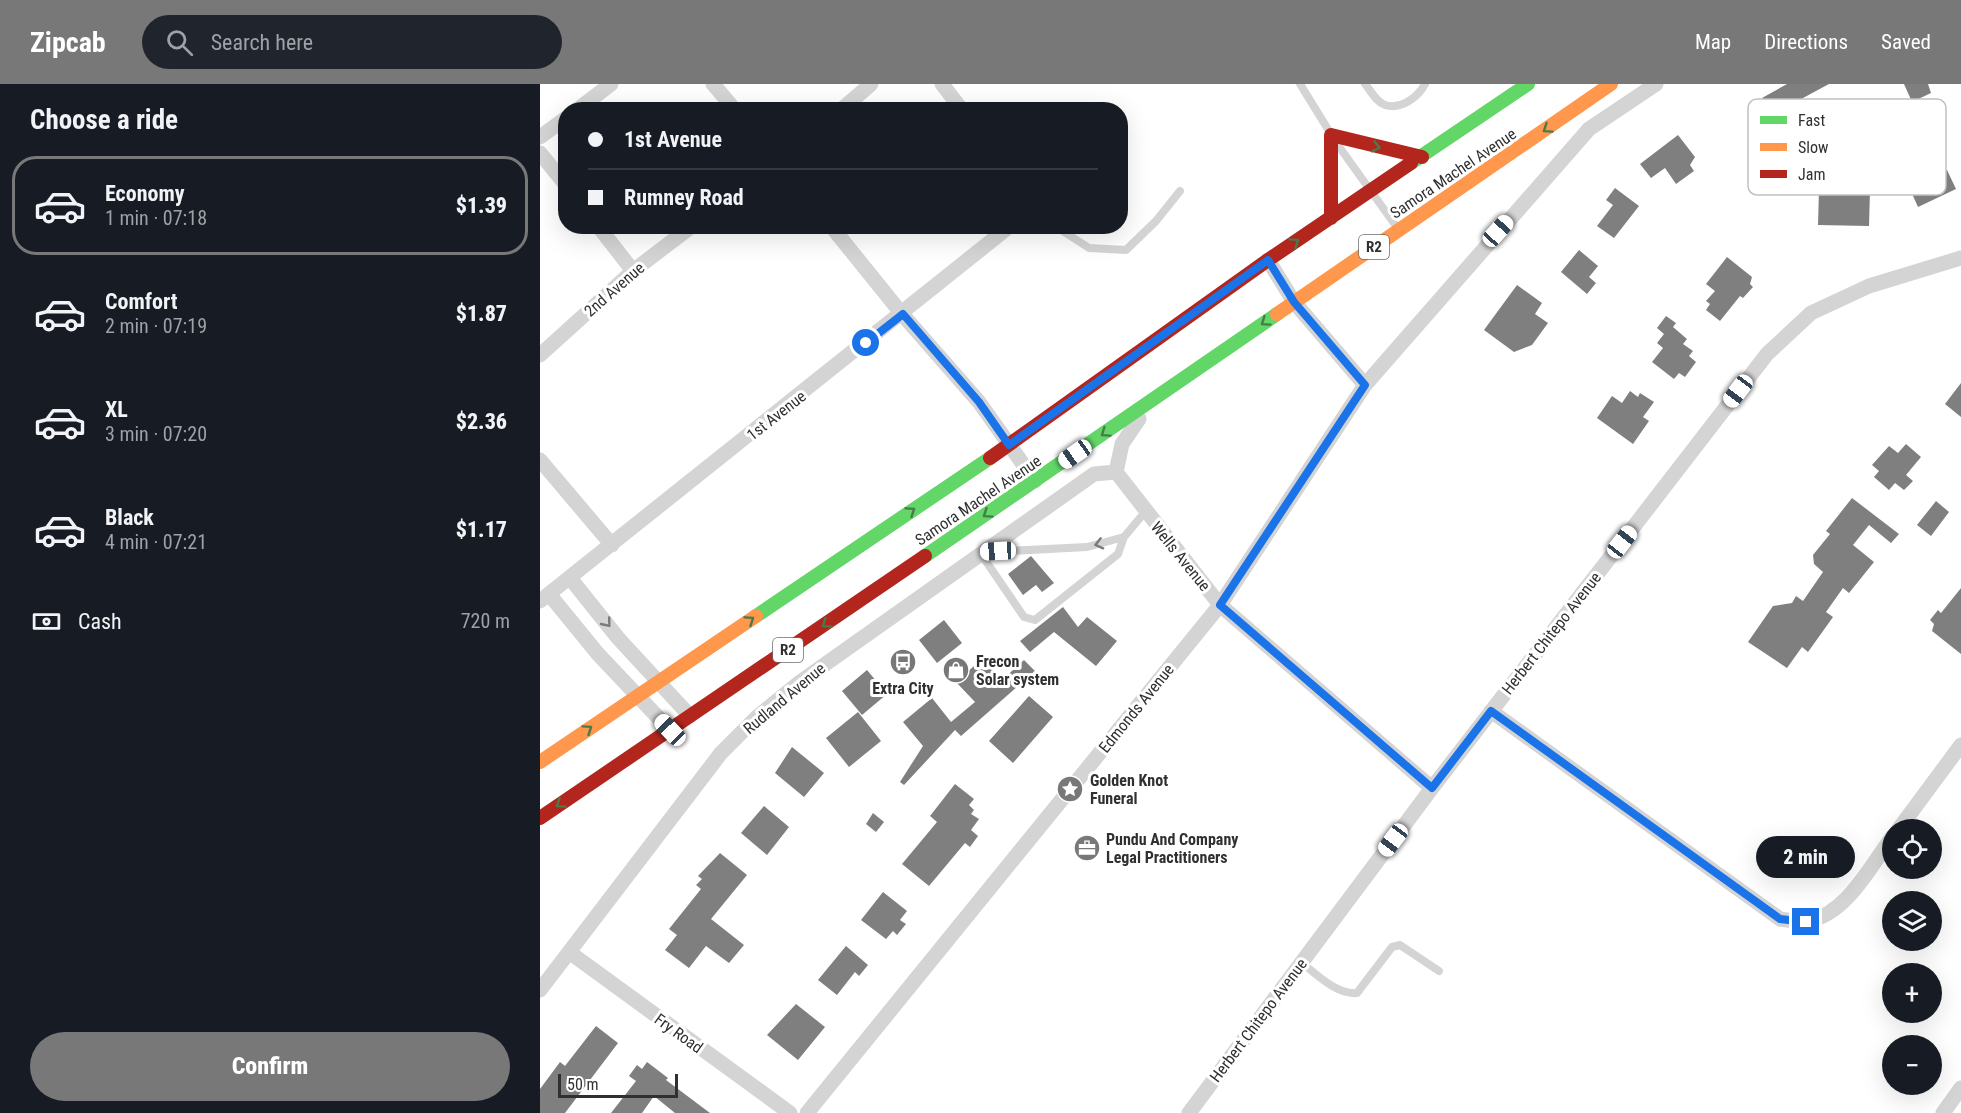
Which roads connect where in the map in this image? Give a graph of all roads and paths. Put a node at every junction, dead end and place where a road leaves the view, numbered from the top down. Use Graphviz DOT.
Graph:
graph roads {
  1 [pos="611,84"];
  2 [pos="713,84"];
  3 [pos="871,84"];
  4 [pos="942,84"];
  5 [pos="1300,84"];
  6 [pos="1365,84"];
  7 [pos="1425,84"];
  8 [pos="1611,84"];
  9 [pos="1656,84"];
  10 [pos="1524,85"];
  11 [pos="587,102"];
  12 [pos="728,102"];
  13 [pos="850,102"];
  14 [pos="956,102"];
  15 [pos="558,124"];
  16 [pos="1331,135"];
  17 [pos="540,137"];
  18 [pos="540,153"];
  19 [pos="1422,157"];
  20 [pos="558,176"];
  21 [pos="1180,191"];
  22 [pos="1371,191"];
  23 [pos="1331,218"];
  24 [pos="1399,230"];
  25 [pos="604,234"];
  26 [pos="682,234"];
  27 [pos="838,234"];
  28 [pos="1000,234"];
  29 [pos="1067,234"];
  30 [pos="1268,260"];
  31 [pos="1959,261"];
  32 [pos="633,271"];
  33 [pos="1294,302"];
  34 [pos="903,314"];
  35 [pos="540,355"];
  36 [pos="1365,385"];
  37 [pos="1153,399"];
  38 [pos="1009,445"];
  39 [pos="540,460"];
  40 [pos="1116,472"];
  41 [pos="1035,481"];
  42 [pos="1145,512"];
  43 [pos="1124,537"];
  44 [pos="612,545"];
  45 [pos="980,552"];
  46 [pos="570,578"];
  47 [pos="544,597"];
  48 [pos="1220,605"];
  49 [pos="657,682"];
  50 [pos="637,696"];
  51 [pos="1491,711"];
  52 [pos="690,717"];
  53 [pos="670,730"];
  54 [pos="1961,745"];
  55 [pos="540,762"];
  56 [pos="1432,788"];
  57 [pos="540,818"];
  58 [pos="1906,819"];
  59 [pos="1882,850"];
  60 [pos="569,952"];
  61 [pos="1301,962"];
  62 [pos="1438,970"];
  63 [pos="540,990"];
  64 [pos="1961,1088"];
  65 [pos="1190,1112"];
  66 [pos="790,1113"];
  67 [pos="807,1113"];
  68 [pos="1943,1113"];
  1 -- 11 [label="street"];
  2 -- 12 [label="street"];
  3 -- 13 [label="street"];
  4 -- 14 [label="street"];
  5 -- 16 [label="lane"];
  6 -- 7 [label="lane"];
  8 -- 24 [label="highway, Samora Machel Avenue / R2, one-way"];
  9 -- 36 [label="street, Edmonds Avenue"];
  10 -- 19 [label="highway, Samora Machel Avenue"];
  15 -- 17 [label="street"];
  16 -- 19 [label="highway, one-way"];
  16 -- 22 [label="lane"];
  16 -- 23 [label="highway"];
  18 -- 20 [label="street"];
  19 -- 22 [label="highway, Samora Machel Avenue"];
  21 -- 29 [label="lane"];
  22 -- 23 [label="highway, Samora Machel Avenue"];
  22 -- 24 [label="lane"];
  30 -- 23 [label="highway, Samora Machel Avenue, one-way"];
  24 -- 33 [label="highway, Samora Machel Avenue / R2"];
  25 -- 32 [label="street"];
  26 -- 32 [label="street, 2nd Avenue"];
  27 -- 34 [label="street"];
  28 -- 34 [label="street, 1st Avenue"];
  30 -- 33 [label="street"];
  30 -- 38 [label="highway, Samora Machel Avenue"];
  31 -- 51 [label="street, Herbert Chitepo Avenue"];
  32 -- 35 [label="street, 2nd Avenue"];
  33 -- 36 [label="street"];
  33 -- 37 [label="highway, Samora Machel Avenue / R2, one-way"];
  34 -- 38 [label="street"];
  34 -- 44 [label="street, 1st Avenue"];
  36 -- 48 [label="street, Edmonds Avenue"];
  37 -- 40 [label="street"];
  37 -- 41 [label="highway, Samora Machel Avenue / R2, one-way"];
  38 -- 41 [label="street"];
  49 -- 38 [label="highway, Samora Machel Avenue, one-way"];
  39 -- 44 [label="street"];
  40 -- 42 [label="street, Wells Avenue"];
  40 -- 45 [label="street, Rudland Avenue"];
  41 -- 52 [label="highway, Samora Machel Avenue / R2, one-way"];
  42 -- 43 [label="lane"];
  42 -- 48 [label="street, Wells Avenue"];
  43 -- 45 [label="lane, one-way"];
  43 -- 45 [label="lane"];
  44 -- 46 [label="street, 1st Avenue"];
  45 -- 60 [label="street, Rudland Avenue"];
  46 -- 47 [label="street, 1st Avenue"];
  46 -- 49 [label="street, one-way"];
  47 -- 50 [label="street"];
  48 -- 56 [label="street, Wells Avenue"];
  48 -- 67 [label="street, Edmonds Avenue"];
  49 -- 50 [label="highway, Samora Machel Avenue"];
  49 -- 52 [label="street"];
  50 -- 53 [label="street"];
  55 -- 50 [label="highway, Samora Machel Avenue, one-way"];
  51 -- 56 [label="street, Herbert Chitepo Avenue"];
  51 -- 59 [label="street"];
  52 -- 53 [label="highway, Samora Machel Avenue / R2"];
  53 -- 57 [label="highway, Samora Machel Avenue / R2, one-way"];
  54 -- 58 [label="street"];
  56 -- 61 [label="street, Herbert Chitepo Avenue"];
  60 -- 63 [label="street, Rudland Avenue"];
  60 -- 66 [label="street, Fry Road"];
  61 -- 62 [label="lane"];
  61 -- 65 [label="street, Herbert Chitepo Avenue"];
  64 -- 68 [label="street"];
}
